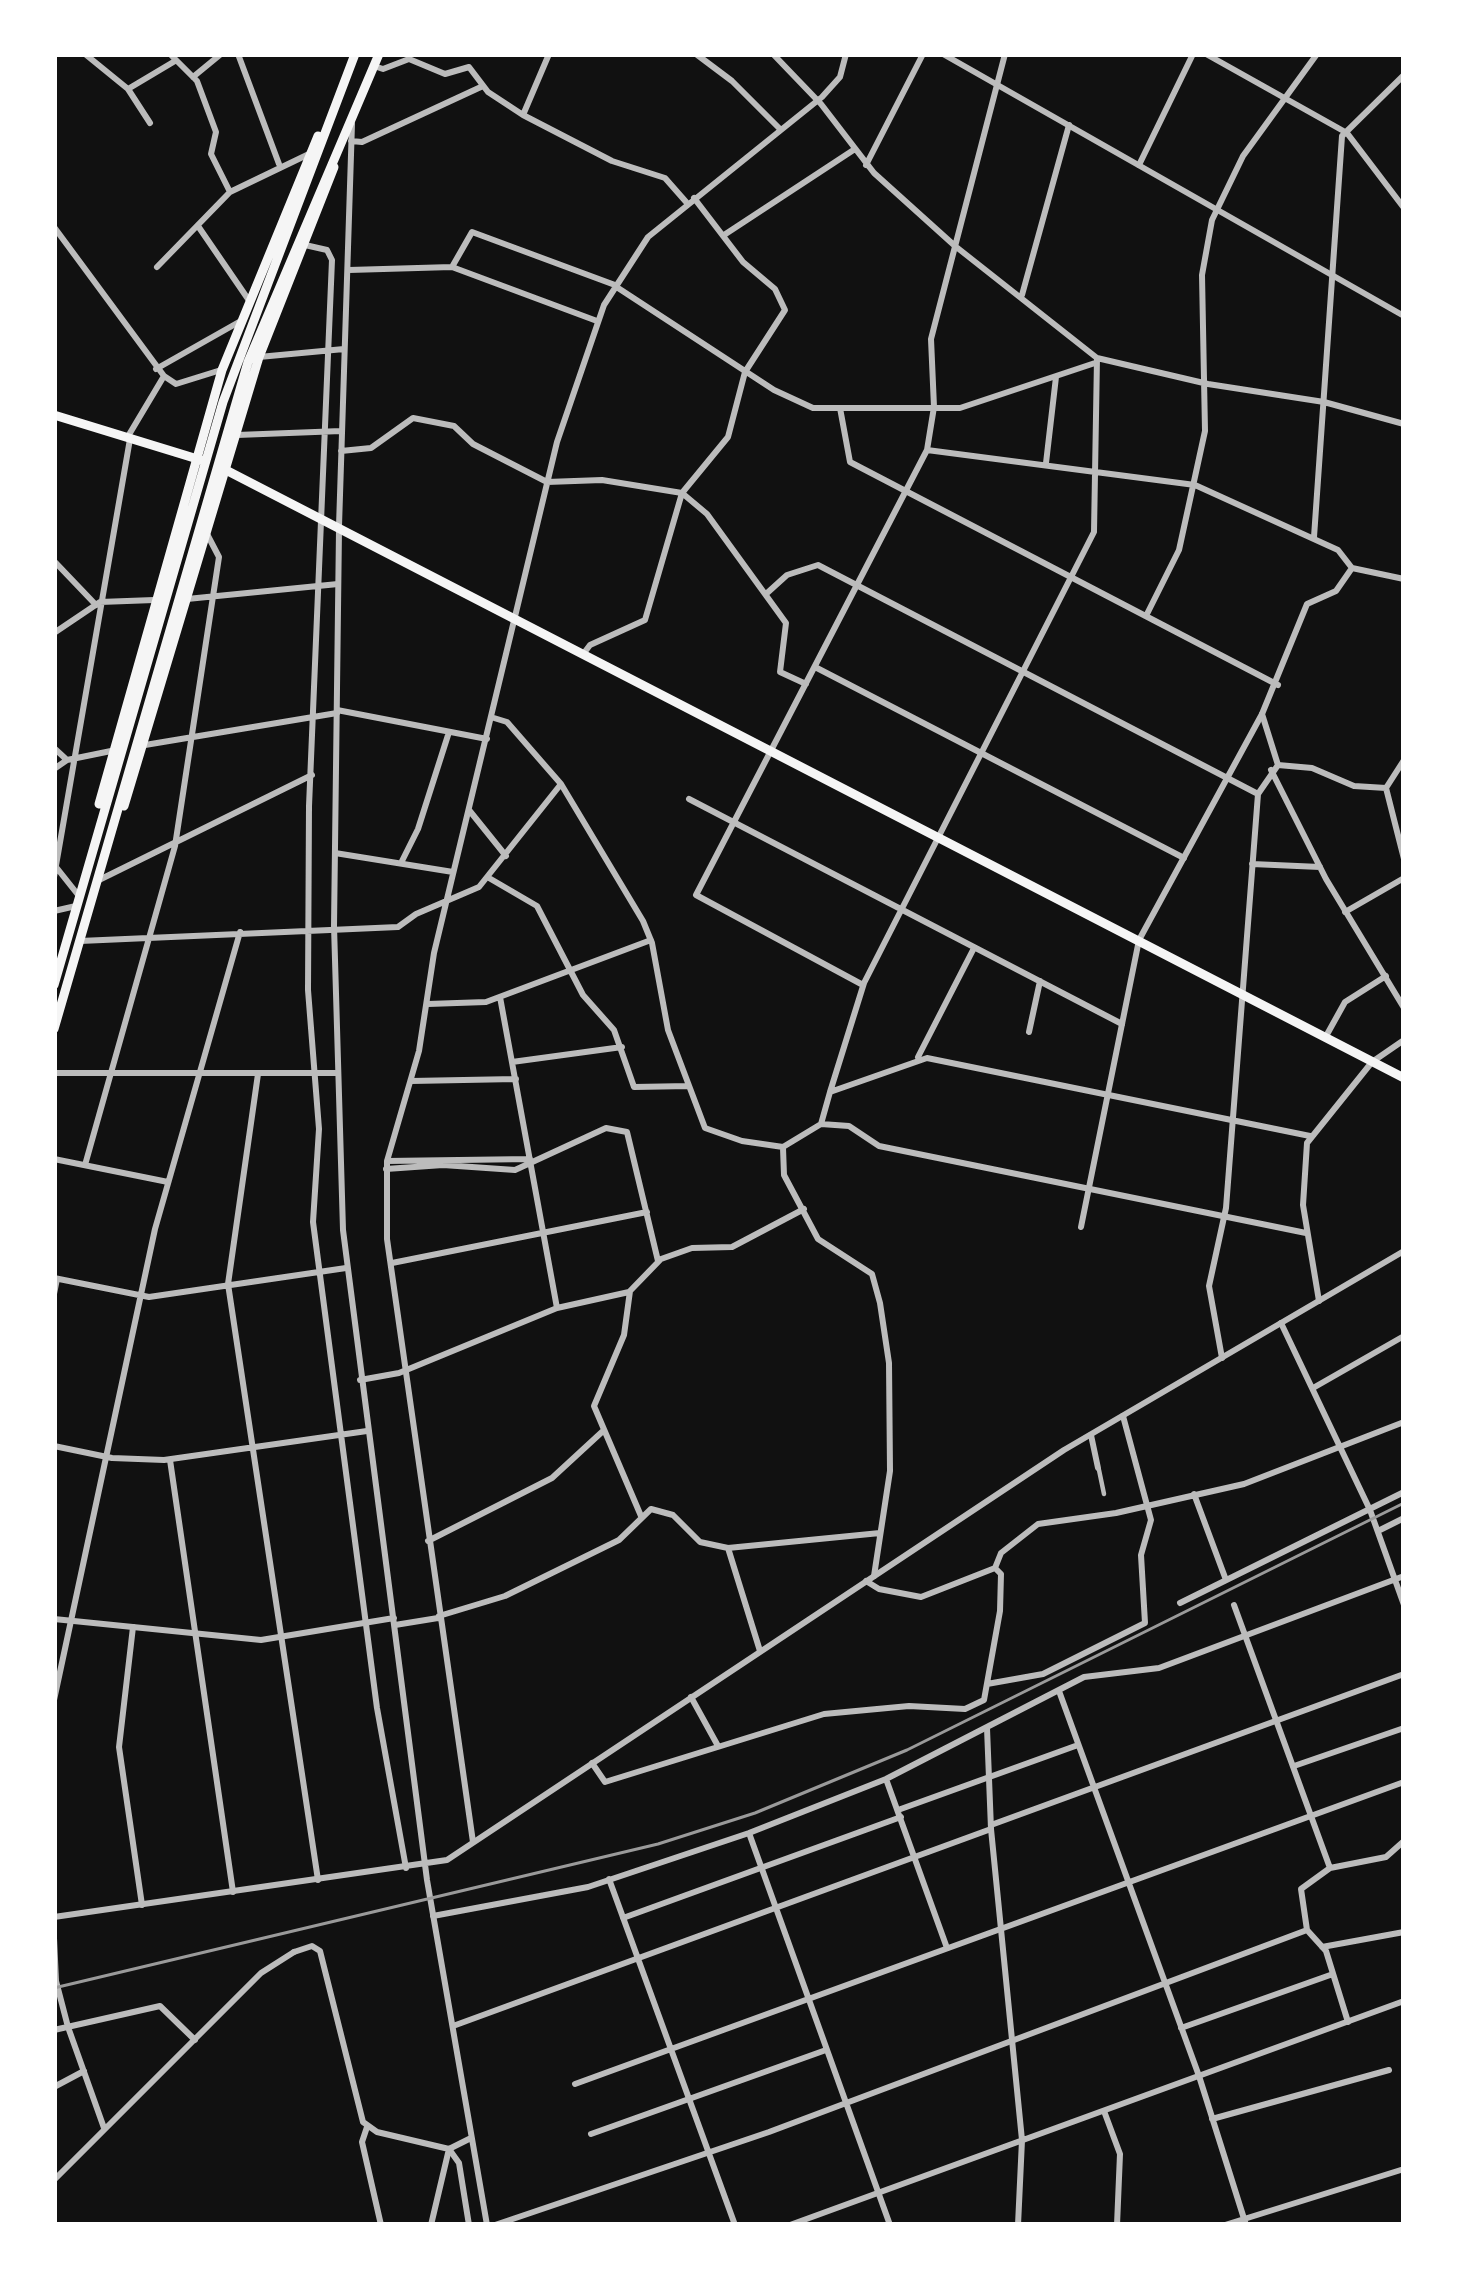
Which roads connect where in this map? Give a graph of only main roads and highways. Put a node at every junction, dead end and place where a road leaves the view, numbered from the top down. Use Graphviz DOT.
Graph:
graph roads {
  1 [pos="355,54"];
  2 [pos="377,58"];
  3 [pos="346,75"];
  4 [pos="346,140"];
  5 [pos="301,212"];
  6 [pos="55,418"];
  7 [pos="196,458"];
  8 [pos="226,469"];
  9 [pos="140,748"];
  10 [pos="116,751"];
  11 [pos="54,985"];
  12 [pos="54,1029"];
  13 [pos="1404,1078"];
  1 -- 3 [label="main road"];
  2 -- 4 [label="main road"];
  3 -- 5 [label="main road"];
  3 -- 7 [label="main road"];
  4 -- 5 [label="main road"];
  4 -- 8 [label="main road"];
  5 -- 9 [label="main road"];
  5 -- 10 [label="main road"];
  6 -- 7 [label="main road"];
  7 -- 8 [label="main road"];
  7 -- 10 [label="main road"];
  8 -- 9 [label="main road"];
  8 -- 13 [label="main road"];
  9 -- 12 [label="main road"];
  10 -- 11 [label="main road"];
}
